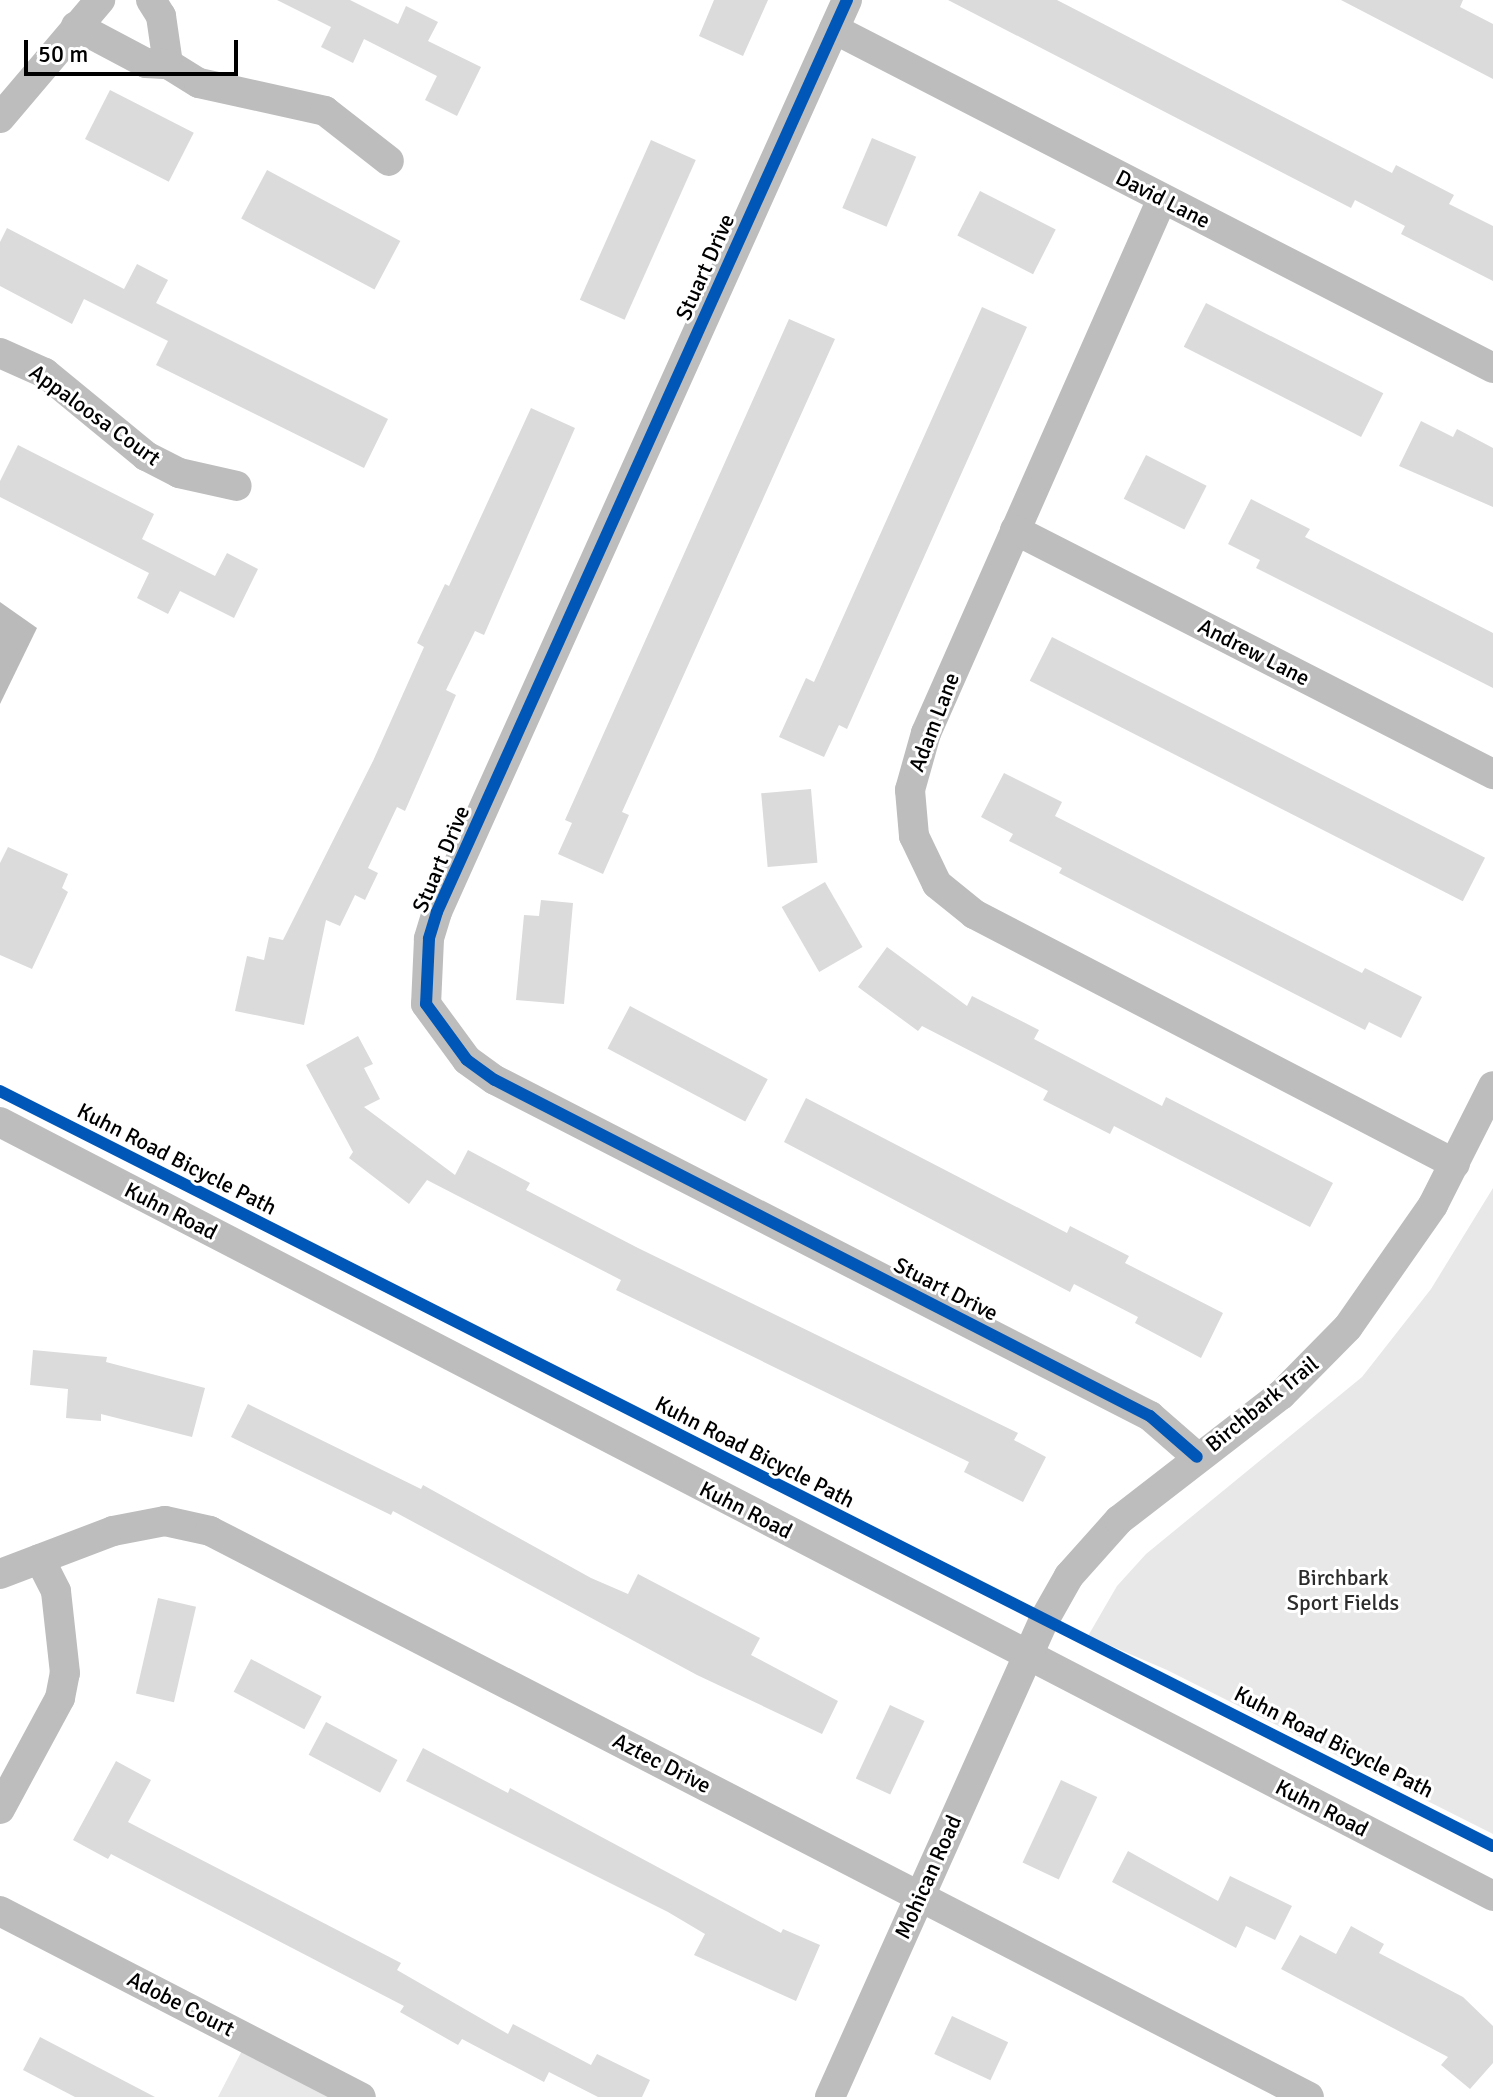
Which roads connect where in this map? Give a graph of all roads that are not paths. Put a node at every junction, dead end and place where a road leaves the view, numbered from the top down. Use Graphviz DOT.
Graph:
graph roads {
  1 [pos="100,0"];
  2 [pos="151,0"];
  3 [pos="847,0"];
  4 [pos="76,26"];
  5 [pos="834,29"];
  6 [pos="168,64"];
  7 [pos="0,118"];
  8 [pos="389,161"];
  9 [pos="1162,199"];
  10 [pos="0,353"];
  11 [pos="1493,368"];
  12 [pos="237,486"];
  13 [pos="1015,530"];
  14 [pos="1493,774"];
  15 [pos="1493,1086"];
  16 [pos="0,1122"];
  17 [pos="1455,1164"];
  18 [pos="1197,1457"];
  19 [pos="40,1559"];
  20 [pos="0,1574"];
  21 [pos="1027,1657"];
  22 [pos="0,1809"];
  23 [pos="920,1896"];
  24 [pos="1493,1896"];
  25 [pos="0,1911"];
  26 [pos="361,2097"];
  27 [pos="830,2097"];
  28 [pos="1309,2097"];
  1 -- 4 [label="street"];
  2 -- 6 [label="street"];
  3 -- 5 [label="street, Stuart Drive"];
  4 -- 6 [label="street"];
  4 -- 7 [label="street"];
  5 -- 9 [label="street, David Lane"];
  5 -- 18 [label="street, Stuart Drive"];
  6 -- 8 [label="street"];
  9 -- 11 [label="street, David Lane"];
  9 -- 13 [label="street, Adam Lane"];
  10 -- 12 [label="street, Appaloosa Court"];
  13 -- 14 [label="street, Andrew Lane"];
  13 -- 17 [label="street, Adam Lane"];
  15 -- 17 [label="street, Birchbark Trail"];
  16 -- 21 [label="street, Kuhn Road"];
  17 -- 18 [label="street, Birchbark Trail"];
  18 -- 21 [label="street, Birchbark Trail"];
  19 -- 20 [label="street, Aztec Drive"];
  19 -- 22 [label="street"];
  19 -- 23 [label="street, Aztec Drive"];
  21 -- 23 [label="street, Mohican Road"];
  21 -- 24 [label="street, Kuhn Road"];
  23 -- 27 [label="street, Mohican Road"];
  23 -- 28 [label="street, Aztec Drive"];
  25 -- 26 [label="street, Adobe Court"];
}
